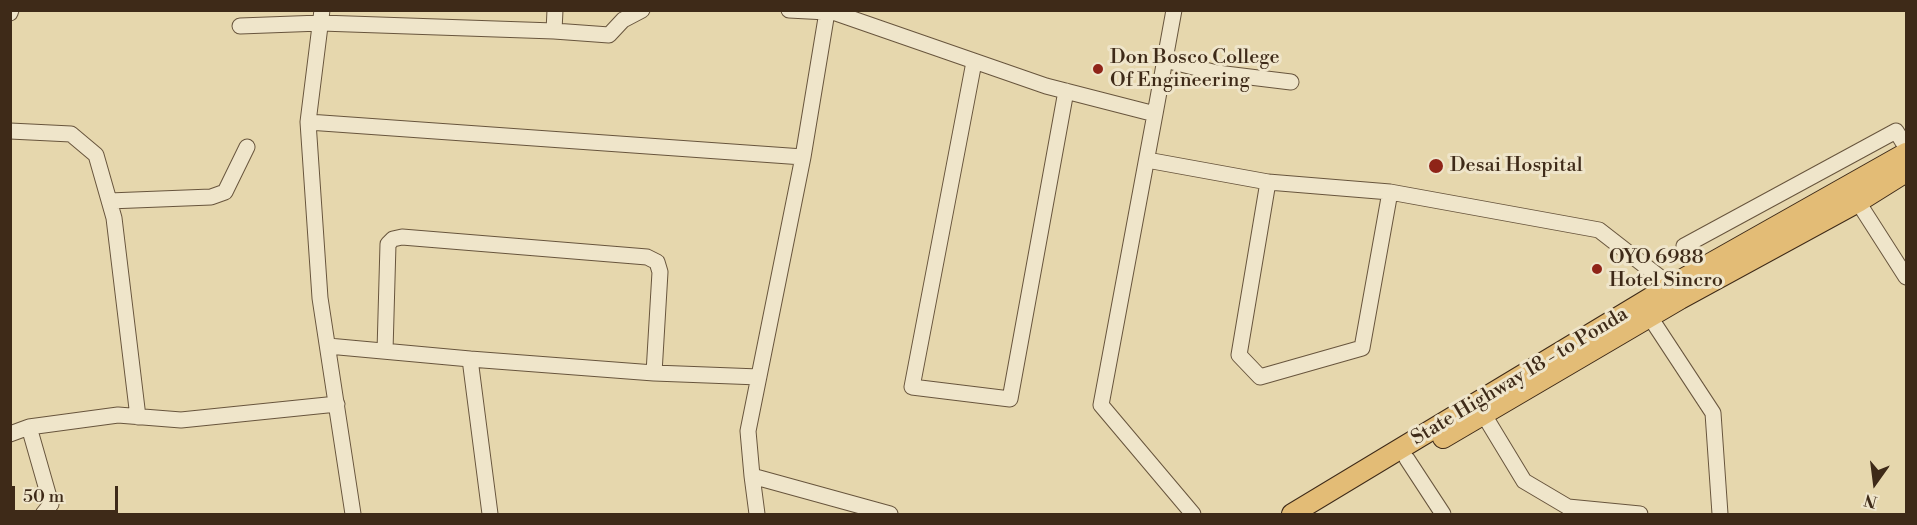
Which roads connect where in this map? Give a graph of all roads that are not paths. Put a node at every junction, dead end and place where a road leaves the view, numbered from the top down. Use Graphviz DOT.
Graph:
graph roads {
  1 [pos="555,10"];
  2 [pos="642,10"];
  3 [pos="789,10"];
  4 [pos="1174,10"];
  5 [pos="827,11"];
  6 [pos="322,17"];
  7 [pos="240,26"];
  8 [pos="554,31"];
  9 [pos="1165,60"];
  10 [pos="974,62"];
  11 [pos="1291,82"];
  12 [pos="1066,91"];
  13 [pos="1155,114"];
  14 [pos="308,122"];
  15 [pos="10,131"];
  16 [pos="247,147"];
  17 [pos="1906,147"];
  18 [pos="1906,153"];
  19 [pos="803,158"];
  20 [pos="1147,160"];
  21 [pos="1906,172"];
  22 [pos="1268,182"];
  23 [pos="1390,192"];
  24 [pos="110,201"];
  25 [pos="1858,202"];
  26 [pos="1684,246"];
  27 [pos="1906,277"];
  28 [pos="1675,293"];
  29 [pos="1645,311"];
  30 [pos="328,346"];
  31 [pos="385,351"];
  32 [pos="470,359"];
  33 [pos="654,374"];
  34 [pos="759,377"];
  35 [pos="337,404"];
  36 [pos="1484,415"];
  37 [pos="138,417"];
  38 [pos="29,426"];
  39 [pos="10,434"];
  40 [pos="1407,459"];
  41 [pos="752,476"];
  42 [pos="1599,512"];
  43 [pos="43,514"];
  44 [pos="354,514"];
  45 [pos="490,514"];
  46 [pos="758,514"];
  47 [pos="890,514"];
  48 [pos="1193,514"];
  49 [pos="1292,514"];
  50 [pos="1316,514"];
  51 [pos="1443,514"];
  52 [pos="1640,514"];
  53 [pos="1720,514"];
  1 -- 8 [label="street"];
  2 -- 8 [label="street"];
  3 -- 5 [label="street"];
  4 -- 9 [label="street"];
  5 -- 10 [label="street"];
  5 -- 19 [label="street"];
  6 -- 7 [label="street"];
  6 -- 8 [label="street"];
  6 -- 14 [label="street"];
  9 -- 11 [label="street"];
  9 -- 13 [label="street"];
  10 -- 12 [label="street"];
  10 -- 12 [label="street"];
  12 -- 13 [label="street"];
  13 -- 20 [label="street"];
  14 -- 19 [label="street"];
  14 -- 30 [label="street"];
  15 -- 24 [label="street"];
  16 -- 24 [label="street"];
  17 -- 26 [label="street"];
  18 -- 28 [label="main road, State Highway 18 - to Ponda"];
  19 -- 34 [label="street"];
  20 -- 22 [label="street"];
  20 -- 48 [label="street"];
  21 -- 25 [label="main road, State Highway 18 - to Ponda"];
  22 -- 23 [label="street"];
  22 -- 23 [label="street"];
  23 -- 28 [label="street"];
  24 -- 37 [label="street"];
  25 -- 27 [label="street"];
  25 -- 28 [label="main road, State Highway 18 - to Ponda"];
  28 -- 29 [label="main road, State Highway 18 - to Ponda"];
  29 -- 36 [label="main road, State Highway 18 - to Ponda"];
  29 -- 49 [label="main road, State Highway 18 - to Ponda"];
  29 -- 53 [label="street"];
  30 -- 31 [label="street"];
  30 -- 35 [label="street"];
  31 -- 32 [label="street"];
  31 -- 33 [label="street"];
  32 -- 33 [label="street"];
  32 -- 45 [label="street"];
  33 -- 34 [label="street"];
  34 -- 41 [label="street"];
  35 -- 37 [label="street"];
  35 -- 44 [label="street"];
  36 -- 40 [label="main road, State Highway 18 - to Ponda"];
  36 -- 42 [label="street"];
  37 -- 38 [label="street"];
  38 -- 39 [label="street"];
  38 -- 43 [label="street"];
  40 -- 50 [label="main road, State Highway 18 - to Ponda"];
  40 -- 51 [label="street"];
  41 -- 46 [label="street"];
  41 -- 47 [label="street"];
  42 -- 52 [label="street"];
}
